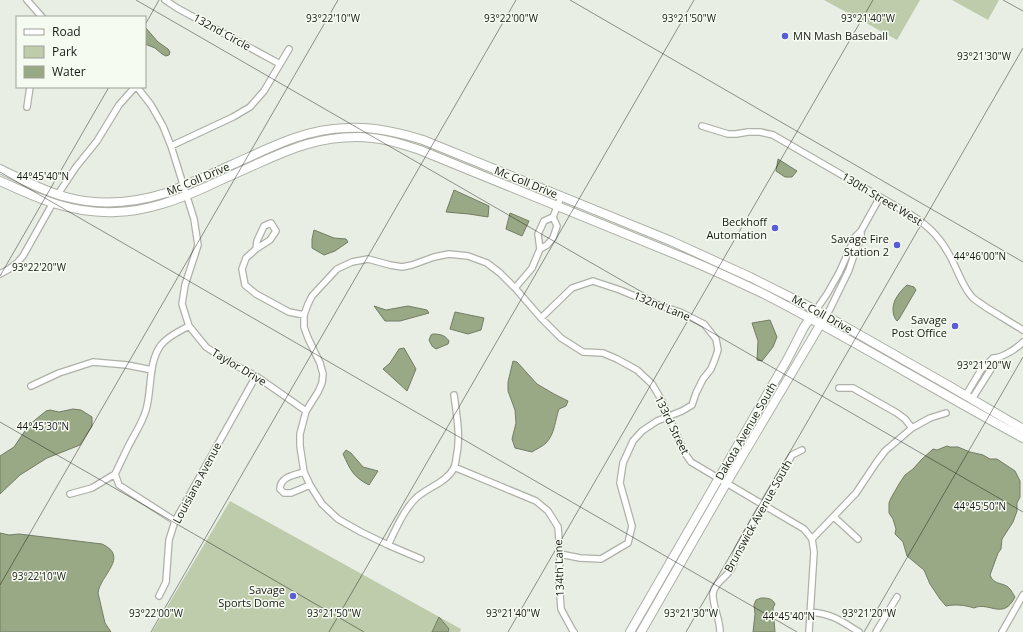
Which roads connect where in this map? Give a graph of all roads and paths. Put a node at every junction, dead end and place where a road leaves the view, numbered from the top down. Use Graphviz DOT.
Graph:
graph roads {
  1 [pos="27,0"];
  2 [pos="165,0"];
  3 [pos="41,16"];
  4 [pos="290,49"];
  5 [pos="280,64"];
  6 [pos="30,88"];
  7 [pos="135,88"];
  8 [pos="137,88"];
  9 [pos="27,107"];
  10 [pos="702,126"];
  11 [pos="171,146"];
  12 [pos="0,169"];
  13 [pos="0,181"];
  14 [pos="184,186"];
  15 [pos="58,194"];
  16 [pos="187,196"];
  17 [pos="561,196"];
  18 [pos="880,197"];
  19 [pos="52,203"];
  20 [pos="557,206"];
  21 [pos="554,217"];
  22 [pos="861,231"];
  23 [pos="256,249"];
  24 [pos="540,249"];
  25 [pos="0,274"];
  26 [pos="515,288"];
  27 [pos="816,310"];
  28 [pos="304,315"];
  29 [pos="826,316"];
  30 [pos="541,318"];
  31 [pos="810,319"];
  32 [pos="820,324"];
  33 [pos="189,326"];
  34 [pos="1023,330"];
  35 [pos="1023,342"];
  36 [pos="152,370"];
  37 [pos="256,376"];
  38 [pos="31,386"];
  39 [pos="840,388"];
  40 [pos="454,395"];
  41 [pos="969,397"];
  42 [pos="306,411"];
  43 [pos="946,413"];
  44 [pos="669,417"];
  45 [pos="912,428"];
  46 [pos="1023,429"];
  47 [pos="1023,438"];
  48 [pos="802,450"];
  49 [pos="454,467"];
  50 [pos="304,472"];
  51 [pos="115,474"];
  52 [pos="719,478"];
  53 [pos="727,482"];
  54 [pos="310,485"];
  55 [pos="70,494"];
  56 [pos="764,504"];
  57 [pos="834,518"];
  58 [pos="175,521"];
  59 [pos="812,539"];
  60 [pos="858,539"];
  61 [pos="388,545"];
  62 [pos="560,554"];
  63 [pos="421,559"];
  64 [pos="1023,595"];
  65 [pos="159,596"];
  66 [pos="898,597"];
  67 [pos="810,612"];
  68 [pos="574,632"];
  69 [pos="630,632"];
  70 [pos="641,632"];
  71 [pos="720,632"];
  72 [pos="809,632"];
  73 [pos="860,632"];
  74 [pos="876,632"];
  75 [pos="1002,632"];
  1 -- 3 [label="street"];
  2 -- 5 [label="street, 132nd Circle"];
  4 -- 5 [label="street"];
  5 -- 11 [label="street"];
  6 -- 9 [label="street"];
  7 -- 15 [label="street"];
  8 -- 11 [label="street, Taylor Drive"];
  10 -- 18 [label="street, 130th Street West"];
  11 -- 14 [label="street, Taylor Drive"];
  12 -- 15 [label="main road, Mc Coll Drive"];
  13 -- 19 [label="main road, Mc Coll Drive"];
  14 -- 15 [label="main road, Mc Coll Drive"];
  14 -- 16 [label="street, Taylor Drive"];
  14 -- 17 [label="main road, Mc Coll Drive"];
  16 -- 19 [label="main road, Mc Coll Drive"];
  16 -- 20 [label="main road, Mc Coll Drive"];
  16 -- 33 [label="street, Taylor Drive"];
  17 -- 20 [label="street"];
  17 -- 27 [label="main road, Mc Coll Drive"];
  18 -- 22 [label="street, Dakota Avenue South"];
  18 -- 34 [label="street, 130th Street West"];
  19 -- 25 [label="street"];
  20 -- 21 [label="street"];
  20 -- 31 [label="main road, Mc Coll Drive"];
  21 -- 24 [label="street"];
  21 -- 24 [label="street"];
  22 -- 27 [label="street, Dakota Avenue South"];
  22 -- 29 [label="street, Dakota Avenue South"];
  23 -- 28 [label="street"];
  24 -- 26 [label="street"];
  26 -- 28 [label="street, 133rd Street"];
  26 -- 30 [label="street, 133rd Street"];
  27 -- 29 [label="main road, Mc Coll Drive"];
  27 -- 31 [label="main road, Dakota Avenue South"];
  28 -- 42 [label="street"];
  29 -- 32 [label="main road, Dakota Avenue South"];
  29 -- 41 [label="main road, Mc Coll Drive"];
  30 -- 44 [label="street, 133rd Street"];
  30 -- 44 [label="street, 132nd Lane"];
  31 -- 32 [label="main road, Mc Coll Drive"];
  31 -- 52 [label="main road, Dakota Avenue South"];
  32 -- 47 [label="main road, Mc Coll Drive"];
  32 -- 53 [label="main road, Dakota Avenue South"];
  33 -- 36 [label="street"];
  33 -- 37 [label="street, Taylor Drive"];
  35 -- 41 [label="street"];
  36 -- 38 [label="street"];
  36 -- 51 [label="street"];
  37 -- 42 [label="street, Taylor Drive"];
  37 -- 58 [label="street, Louisiana Avenue"];
  39 -- 45 [label="street"];
  40 -- 49 [label="street"];
  41 -- 46 [label="main road, Mc Coll Drive"];
  42 -- 50 [label="street"];
  43 -- 45 [label="street"];
  44 -- 52 [label="street, 133rd Street"];
  44 -- 62 [label="street, 132nd Lane"];
  45 -- 57 [label="street"];
  48 -- 56 [label="street, Brunswick Avenue South"];
  49 -- 61 [label="street"];
  49 -- 62 [label="street, 134th Lane"];
  50 -- 54 [label="street"];
  50 -- 54 [label="street"];
  51 -- 55 [label="street"];
  51 -- 58 [label="street"];
  52 -- 53 [label="street, 133rd Street"];
  52 -- 69 [label="main road, Dakota Avenue South"];
  53 -- 56 [label="street, 133rd Street"];
  53 -- 70 [label="main road, Dakota Avenue South"];
  54 -- 61 [label="street"];
  56 -- 59 [label="street, 133rd Street"];
  56 -- 71 [label="street, Brunswick Avenue South"];
  57 -- 59 [label="street"];
  57 -- 60 [label="street"];
  58 -- 65 [label="street, Louisiana Avenue"];
  59 -- 67 [label="street"];
  61 -- 63 [label="street"];
  62 -- 68 [label="street, 134th Lane"];
  64 -- 75 [label="street"];
  66 -- 74 [label="street"];
  67 -- 72 [label="street"];
  67 -- 73 [label="street"];
}
